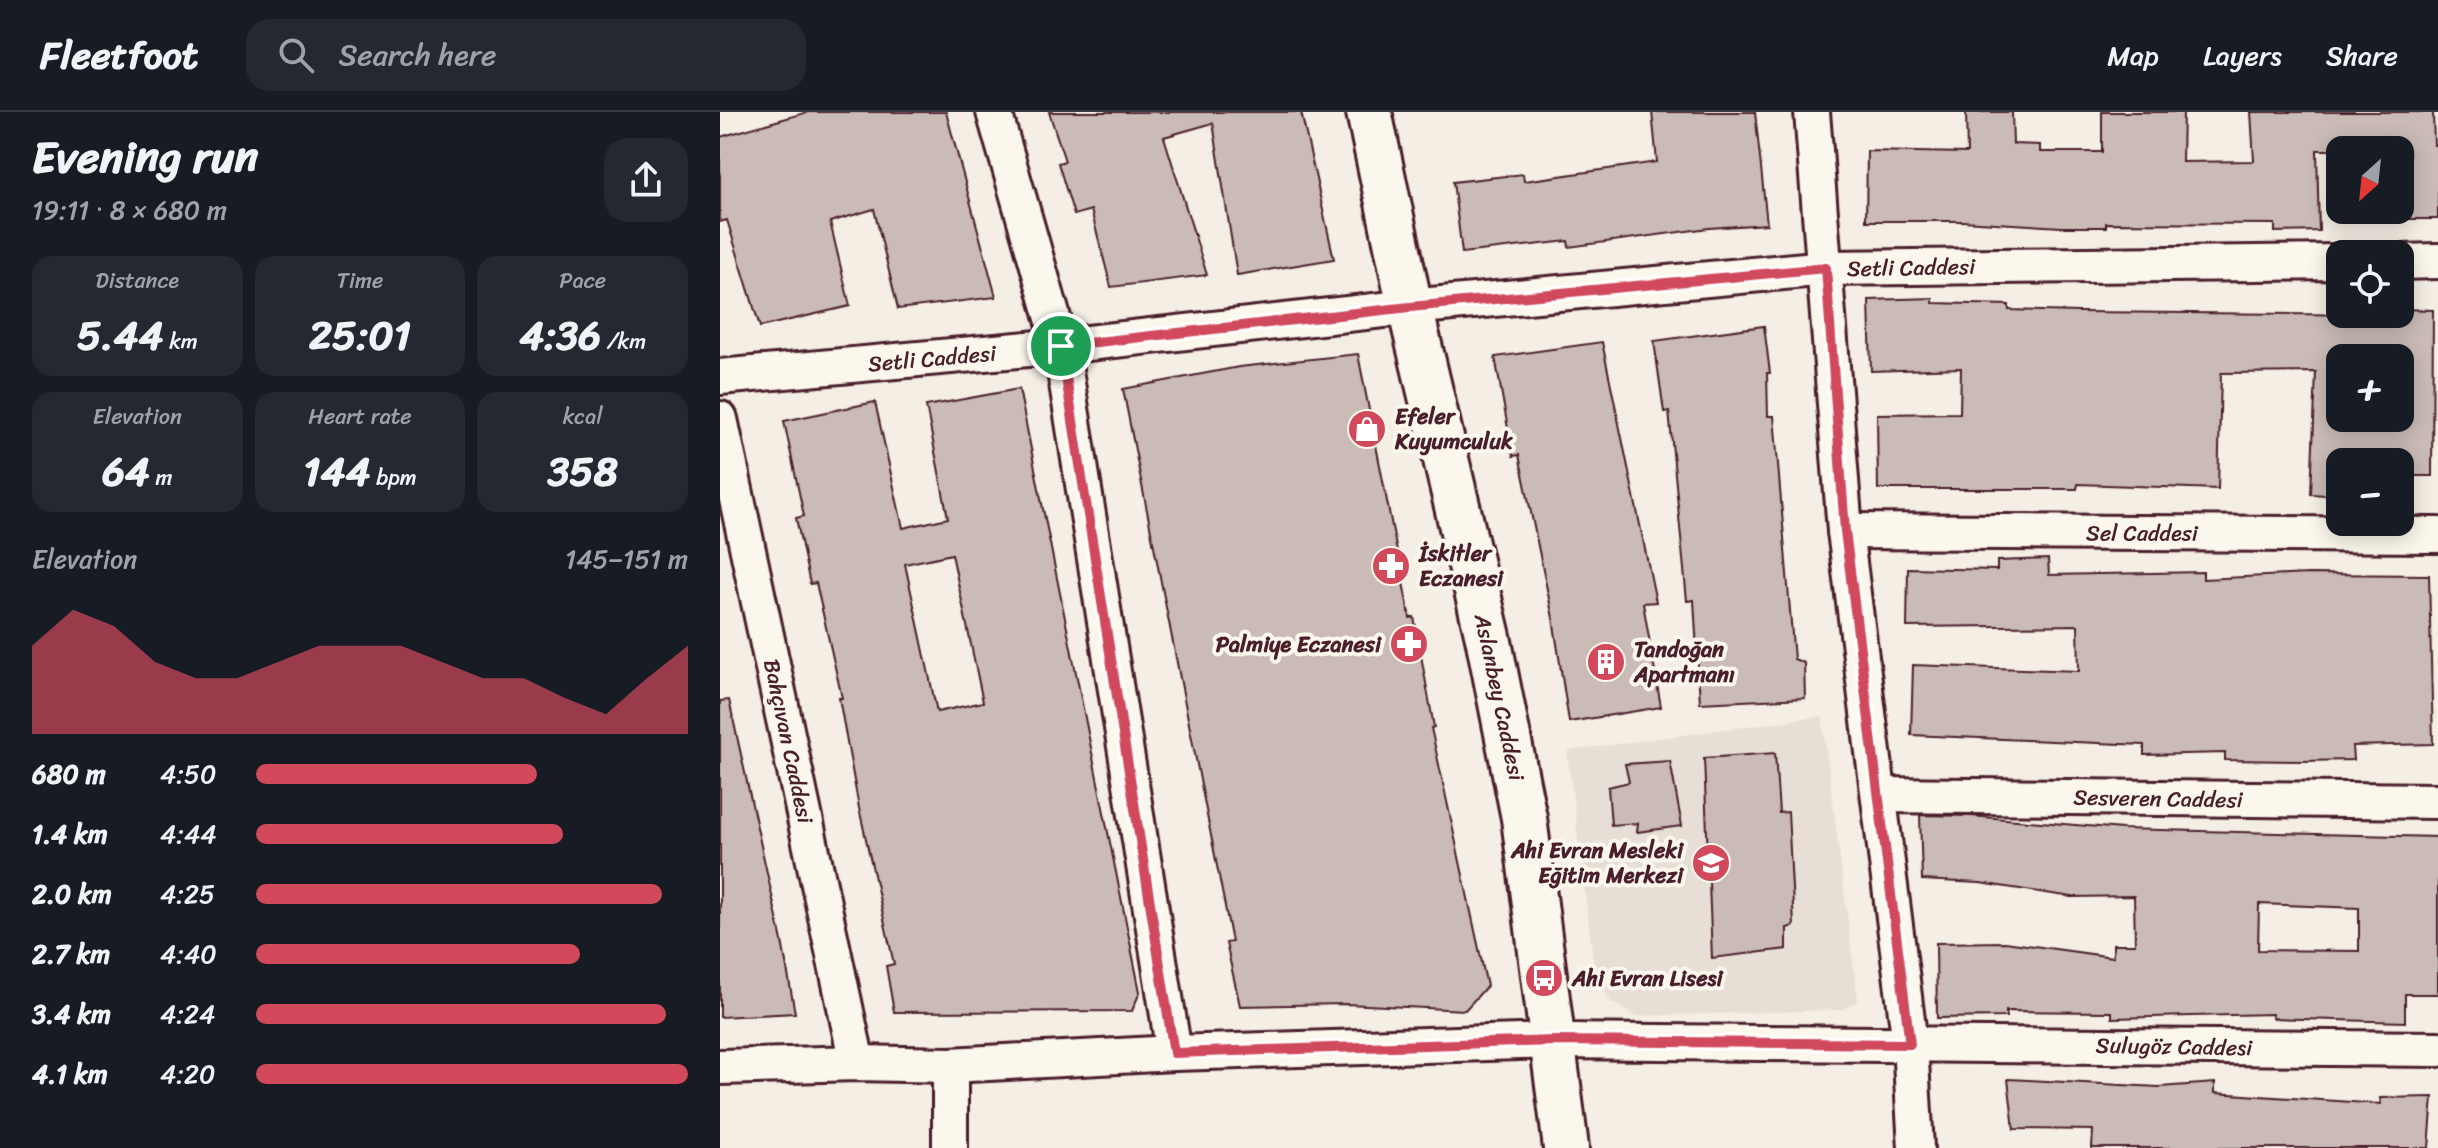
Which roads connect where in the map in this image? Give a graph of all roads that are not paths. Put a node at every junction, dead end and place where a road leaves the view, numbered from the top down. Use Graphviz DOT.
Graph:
graph roads {
  1 [pos="994,112"];
  2 [pos="1369,112"];
  3 [pos="1812,112"];
  4 [pos="2438,261"];
  5 [pos="2326,262"];
  6 [pos="2414,262"];
  7 [pos="1826,268"];
  8 [pos="1410,307"];
  9 [pos="1061,346"];
  10 [pos="720,377"];
  11 [pos="720,419"];
  12 [pos="1845,531"];
  13 [pos="2438,535"];
  14 [pos="1879,795"];
  15 [pos="2438,801"];
  16 [pos="1554,1041"];
  17 [pos="1910,1044"];
  18 [pos="2438,1049"];
  19 [pos="1174,1053"];
  20 [pos="857,1063"];
  21 [pos="950,1065"];
  22 [pos="720,1067"];
  23 [pos="950,1148"];
  24 [pos="1566,1148"];
  25 [pos="1916,1148"];
  1 -- 9 [label="street"];
  2 -- 8 [label="street, Aslanbey Caddesi"];
  3 -- 7 [label="street"];
  4 -- 6 [label="street"];
  5 -- 7 [label="street, Setli Caddesi"];
  7 -- 8 [label="street, Setli Caddesi"];
  7 -- 12 [label="street"];
  8 -- 9 [label="street, Setli Caddesi"];
  8 -- 16 [label="street, Aslanbey Caddesi"];
  9 -- 10 [label="street, Setli Caddesi"];
  9 -- 19 [label="street"];
  11 -- 20 [label="street, Bahçıvan Caddesi"];
  12 -- 13 [label="street, Sel Caddesi"];
  12 -- 14 [label="street"];
  14 -- 15 [label="street, Sesveren Caddesi"];
  14 -- 17 [label="street"];
  16 -- 17 [label="street, Sulugöz Caddesi"];
  16 -- 19 [label="street, Sulugöz Caddesi"];
  16 -- 24 [label="street, Aslanbey Caddesi"];
  17 -- 18 [label="street, Sulugöz Caddesi"];
  17 -- 25 [label="street"];
  19 -- 21 [label="street, Sulugöz Caddesi"];
  20 -- 21 [label="street, Sulugöz Caddesi"];
  20 -- 22 [label="street, Sulugöz Caddesi"];
  21 -- 23 [label="street"];
}
